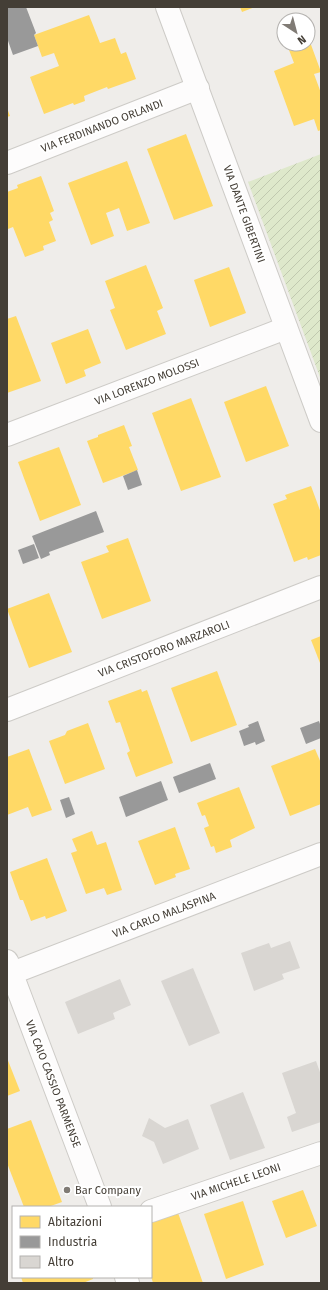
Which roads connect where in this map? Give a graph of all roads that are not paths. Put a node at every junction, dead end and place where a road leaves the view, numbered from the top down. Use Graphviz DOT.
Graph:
graph roads {
  1 [pos="167,7"];
  2 [pos="198,88"];
  3 [pos="7,163"];
  4 [pos="286,328"];
  5 [pos="321,421"];
  6 [pos="7,435"];
  7 [pos="321,587"];
  8 [pos="7,710"];
  9 [pos="321,854"];
  10 [pos="9,970"];
  11 [pos="321,1153"];
  12 [pos="100,1206"];
  13 [pos="152,1211"];
  1 -- 2 [label="street, VIA DANTE GIBERTINI"];
  2 -- 3 [label="street, VIA FERDINANDO ORLANDI"];
  2 -- 4 [label="street, VIA DANTE GIBERTINI"];
  4 -- 5 [label="street, VIA DANTE GIBERTINI"];
  4 -- 6 [label="street, VIA LORENZO MOLOSSI"];
  7 -- 8 [label="street, VIA CRISTOFORO MARZAROLI"];
  9 -- 10 [label="street, VIA CARLO MALASPINA"];
  10 -- 12 [label="street, VIA CAIO CASSIO PARMENSE"];
  11 -- 13 [label="street, VIA MICHELE LEONI"];
}
